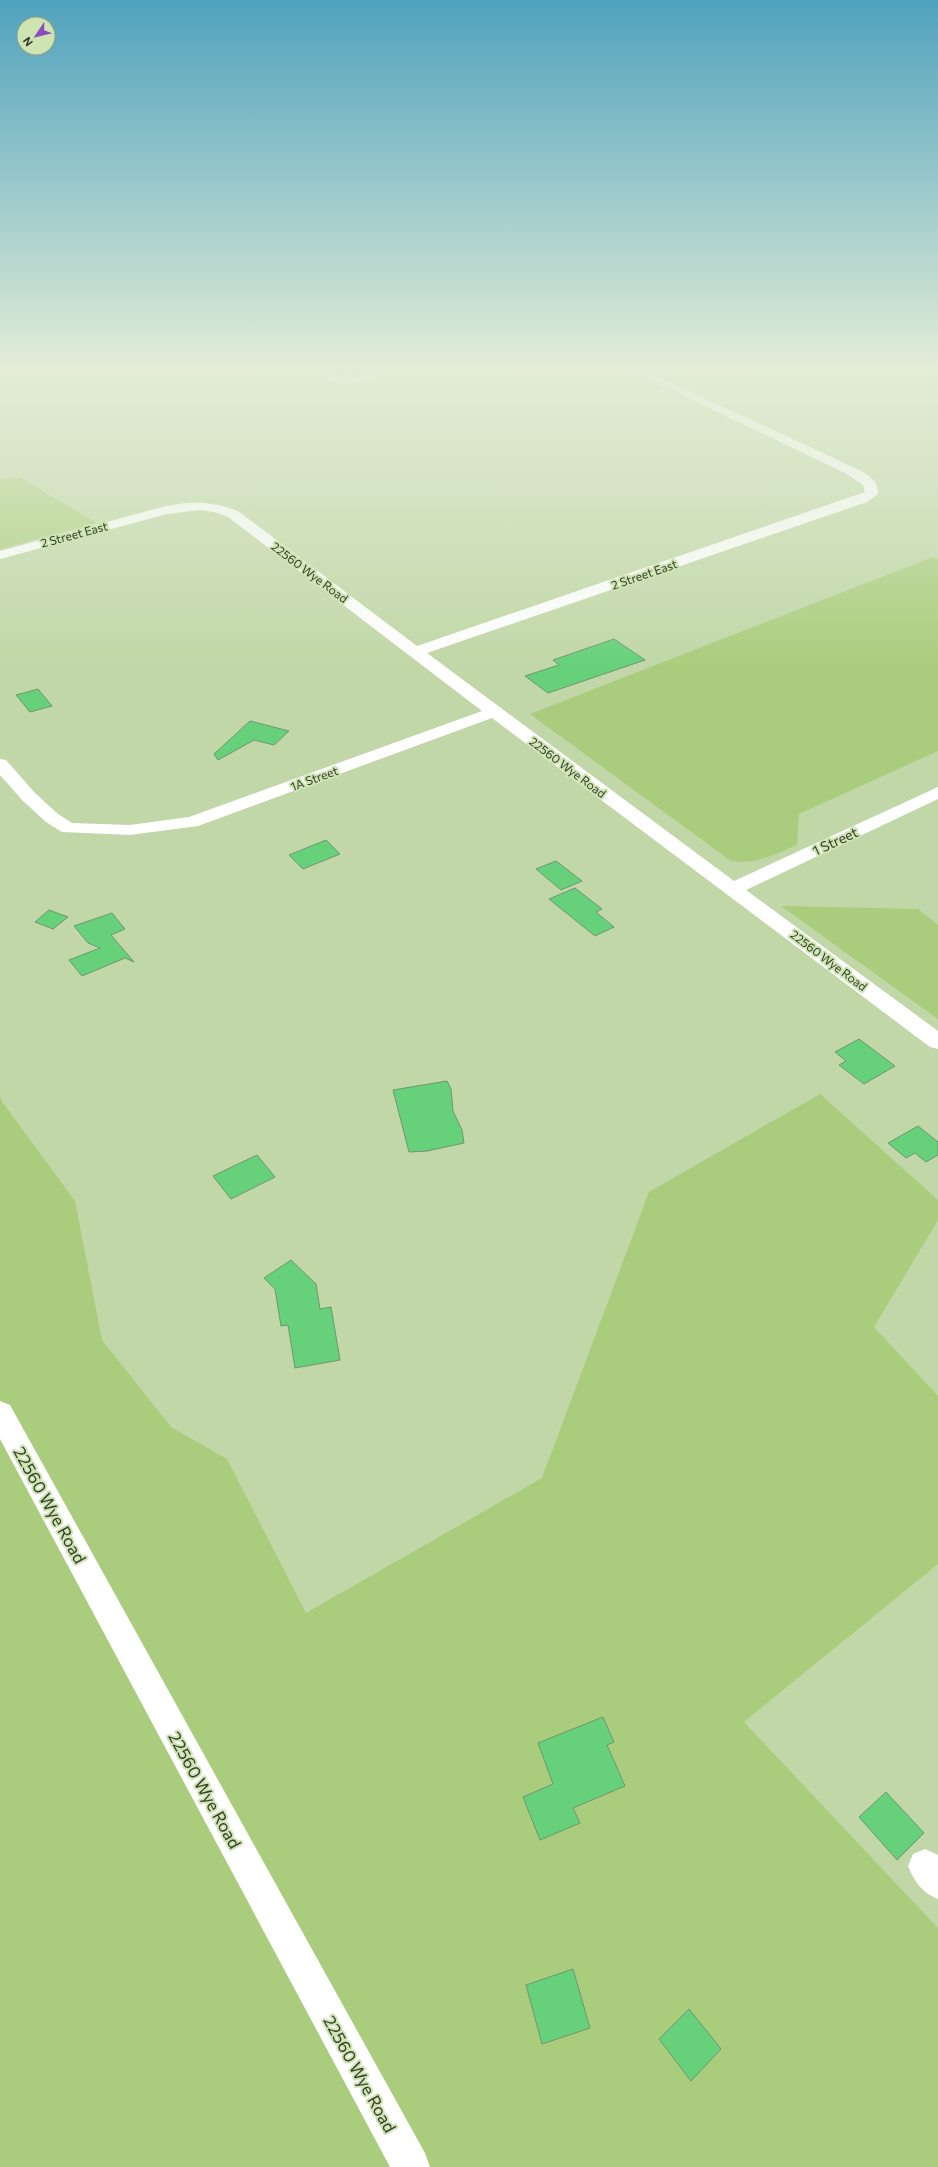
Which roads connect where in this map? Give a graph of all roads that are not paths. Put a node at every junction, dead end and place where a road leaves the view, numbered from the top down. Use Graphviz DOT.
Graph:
graph roads {
  1 [pos="837,465"];
  2 [pos="194,504"];
  3 [pos="0,555"];
  4 [pos="416,652"];
  5 [pos="494,712"];
  6 [pos="0,764"];
  7 [pos="938,792"];
  8 [pos="733,889"];
  9 [pos="933,1031"];
  10 [pos="0,1413"];
  11 [pos="411,2167"];
  1 -- 4 [label="street, 2 Street East"];
  2 -- 3 [label="street, 2 Street East"];
  2 -- 4 [label="street, 22560 Wye Road"];
  4 -- 5 [label="street, 22560 Wye Road"];
  5 -- 6 [label="street, 1A Street"];
  5 -- 8 [label="street, 22560 Wye Road"];
  7 -- 8 [label="street, 1 Street"];
  8 -- 9 [label="street, 22560 Wye Road"];
  10 -- 11 [label="street, 22560 Wye Road"];
}
